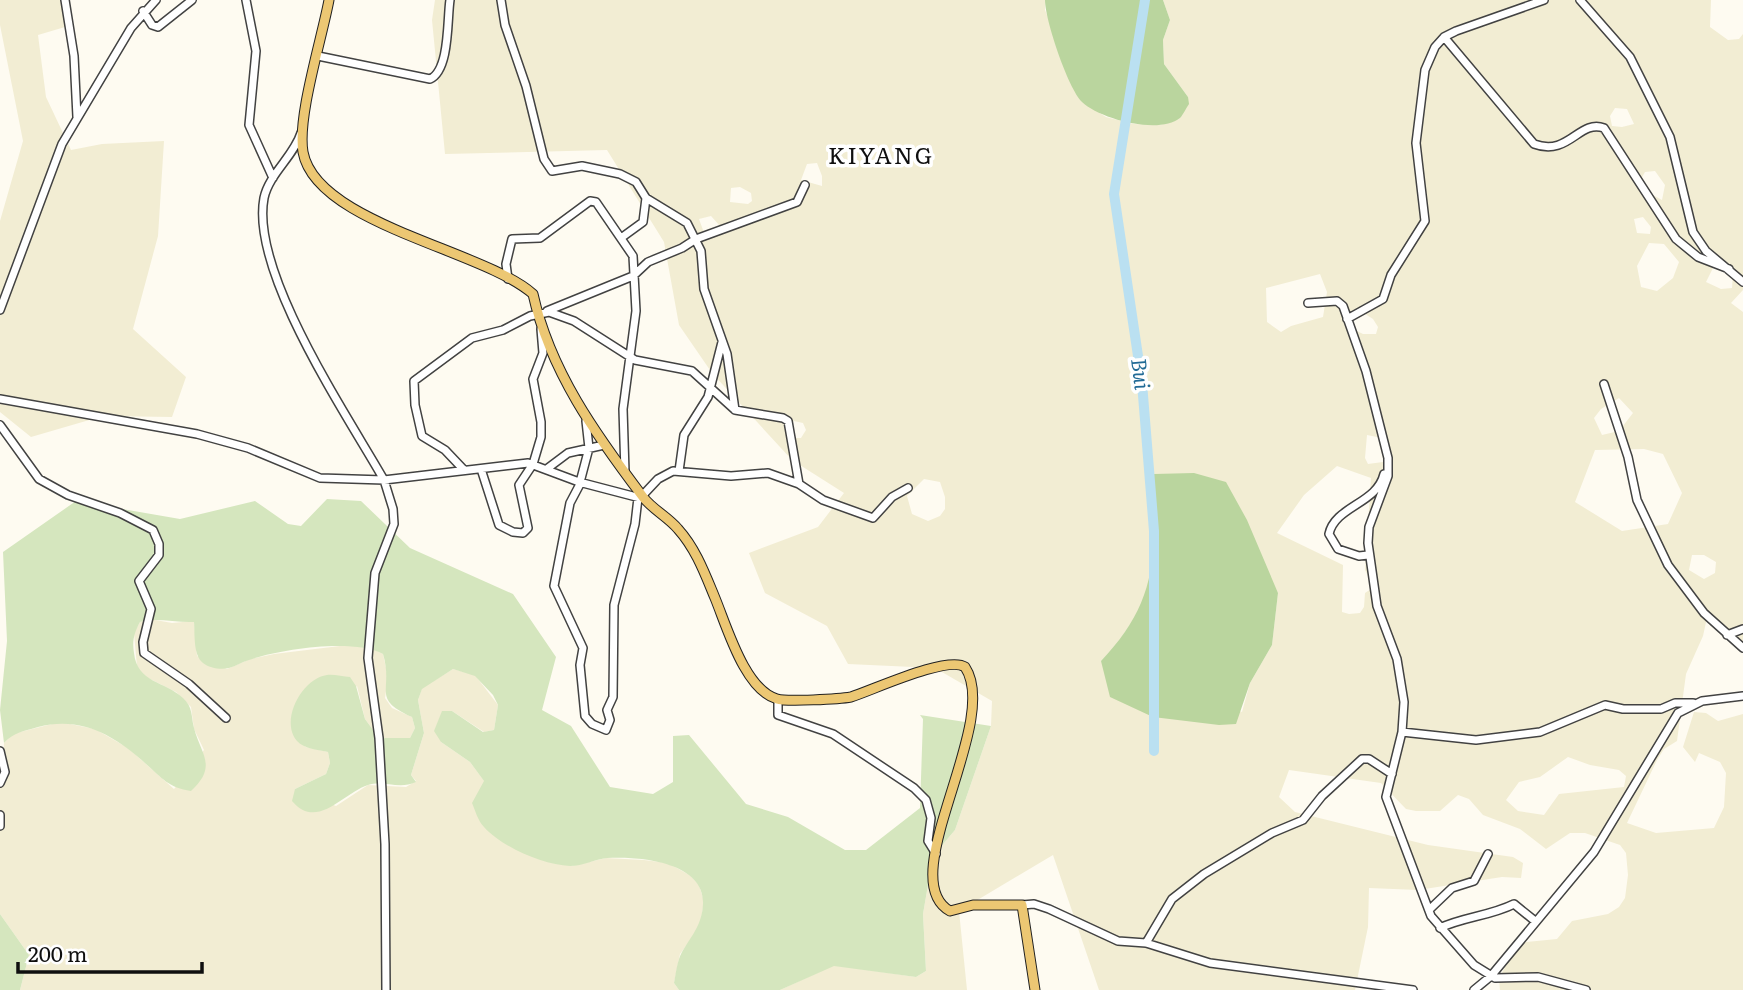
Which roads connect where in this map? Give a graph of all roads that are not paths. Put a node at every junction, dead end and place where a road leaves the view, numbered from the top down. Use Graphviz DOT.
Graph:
graph roads {
  1 [pos="65,0"];
  2 [pos="156,0"];
  3 [pos="192,0"];
  4 [pos="246,0"];
  5 [pos="329,0"];
  6 [pos="450,0"];
  7 [pos="500,0"];
  8 [pos="1544,0"];
  9 [pos="1580,0"];
  10 [pos="143,11"];
  11 [pos="1444,37"];
  12 [pos="318,56"];
  13 [pos="77,118"];
  14 [pos="303,122"];
  15 [pos="274,178"];
  16 [pos="805,185"];
  17 [pos="646,198"];
  18 [pos="621,238"];
  19 [pos="696,239"];
  20 [pos="1729,269"];
  21 [pos="634,276"];
  22 [pos="508,280"];
  23 [pos="1743,282"];
  24 [pos="1308,303"];
  25 [pos="0,310"];
  26 [pos="538,317"];
  27 [pos="1347,319"];
  28 [pos="722,342"];
  29 [pos="631,357"];
  30 [pos="1604,384"];
  31 [pos="711,390"];
  32 [pos="0,400"];
  33 [pos="580,408"];
  34 [pos="734,410"];
  35 [pos="0,425"];
  36 [pos="604,445"];
  37 [pos="590,448"];
  38 [pos="625,451"];
  39 [pos="614,457"];
  40 [pos="1388,457"];
  41 [pos="533,464"];
  42 [pos="548,468"];
  43 [pos="481,469"];
  44 [pos="464,470"];
  45 [pos="679,471"];
  46 [pos="625,475"];
  47 [pos="384,480"];
  48 [pos="579,482"];
  49 [pos="799,484"];
  50 [pos="908,488"];
  51 [pos="641,497"];
  52 [pos="1368,555"];
  53 [pos="1743,629"];
  54 [pos="1727,635"];
  55 [pos="1743,648"];
  56 [pos="1743,696"];
  57 [pos="778,700"];
  58 [pos="1681,702"];
  59 [pos="1693,703"];
  60 [pos="1678,713"];
  61 [pos="226,718"];
  62 [pos="1402,732"];
  63 [pos="0,751"];
  64 [pos="1392,774"];
  65 [pos="0,783"];
  66 [pos="0,815"];
  67 [pos="0,826"];
  68 [pos="936,854"];
  69 [pos="1488,854"];
  70 [pos="1022,905"];
  71 [pos="1429,910"];
  72 [pos="1535,921"];
  73 [pos="1440,928"];
  74 [pos="1146,943"];
  75 [pos="1491,976"];
  76 [pos="386,990"];
  77 [pos="1035,990"];
  78 [pos="1413,990"];
  79 [pos="1474,990"];
  80 [pos="1586,990"];
  1 -- 13 [label="street"];
  2 -- 10 [label="street"];
  3 -- 10 [label="street"];
  4 -- 15 [label="street"];
  5 -- 12 [label="main road"];
  6 -- 12 [label="street"];
  7 -- 17 [label="street"];
  8 -- 11 [label="street"];
  9 -- 20 [label="street"];
  10 -- 13 [label="street"];
  11 -- 20 [label="street"];
  11 -- 27 [label="street"];
  12 -- 14 [label="main road"];
  13 -- 25 [label="street"];
  14 -- 15 [label="street"];
  14 -- 22 [label="main road"];
  15 -- 47 [label="street"];
  16 -- 19 [label="street"];
  17 -- 18 [label="street"];
  17 -- 19 [label="street"];
  18 -- 21 [label="street"];
  18 -- 22 [label="street"];
  19 -- 21 [label="street"];
  19 -- 28 [label="street"];
  20 -- 23 [label="street"];
  21 -- 26 [label="street"];
  21 -- 29 [label="street"];
  22 -- 26 [label="main road"];
  24 -- 27 [label="street"];
  26 -- 29 [label="street"];
  26 -- 33 [label="main road"];
  26 -- 41 [label="street"];
  26 -- 44 [label="street"];
  27 -- 40 [label="street"];
  28 -- 31 [label="street"];
  28 -- 34 [label="street"];
  29 -- 31 [label="street"];
  29 -- 38 [label="street"];
  30 -- 54 [label="street"];
  31 -- 34 [label="street"];
  31 -- 45 [label="street"];
  32 -- 47 [label="street"];
  33 -- 36 [label="main road"];
  33 -- 37 [label="street"];
  34 -- 49 [label="street"];
  35 -- 61 [label="street"];
  36 -- 37 [label="street"];
  36 -- 39 [label="main road"];
  37 -- 42 [label="street"];
  37 -- 48 [label="street"];
  38 -- 39 [label="street"];
  38 -- 46 [label="street"];
  39 -- 46 [label="main road"];
  40 -- 52 [label="street"];
  40 -- 52 [label="street"];
  41 -- 42 [label="street"];
  41 -- 43 [label="street"];
  41 -- 43 [label="street"];
  42 -- 48 [label="street"];
  43 -- 44 [label="street"];
  44 -- 47 [label="street"];
  45 -- 49 [label="street"];
  45 -- 51 [label="street"];
  46 -- 51 [label="main road"];
  47 -- 76 [label="street"];
  48 -- 51 [label="street"];
  48 -- 51 [label="street"];
  49 -- 50 [label="street"];
  51 -- 57 [label="main road"];
  52 -- 62 [label="street"];
  53 -- 54 [label="street"];
  54 -- 55 [label="street"];
  56 -- 59 [label="street"];
  57 -- 68 [label="street"];
  57 -- 68 [label="main road"];
  58 -- 59 [label="street"];
  58 -- 60 [label="street"];
  58 -- 62 [label="street"];
  59 -- 60 [label="street"];
  60 -- 72 [label="street"];
  62 -- 64 [label="street"];
  63 -- 65 [label="street"];
  64 -- 71 [label="street"];
  64 -- 74 [label="street"];
  66 -- 67 [label="street"];
  68 -- 70 [label="main road"];
  69 -- 71 [label="street"];
  70 -- 74 [label="street"];
  70 -- 77 [label="main road"];
  71 -- 73 [label="street"];
  72 -- 73 [label="street"];
  72 -- 75 [label="street"];
  73 -- 75 [label="street"];
  74 -- 78 [label="street"];
  75 -- 79 [label="street"];
  75 -- 80 [label="street"];
}
